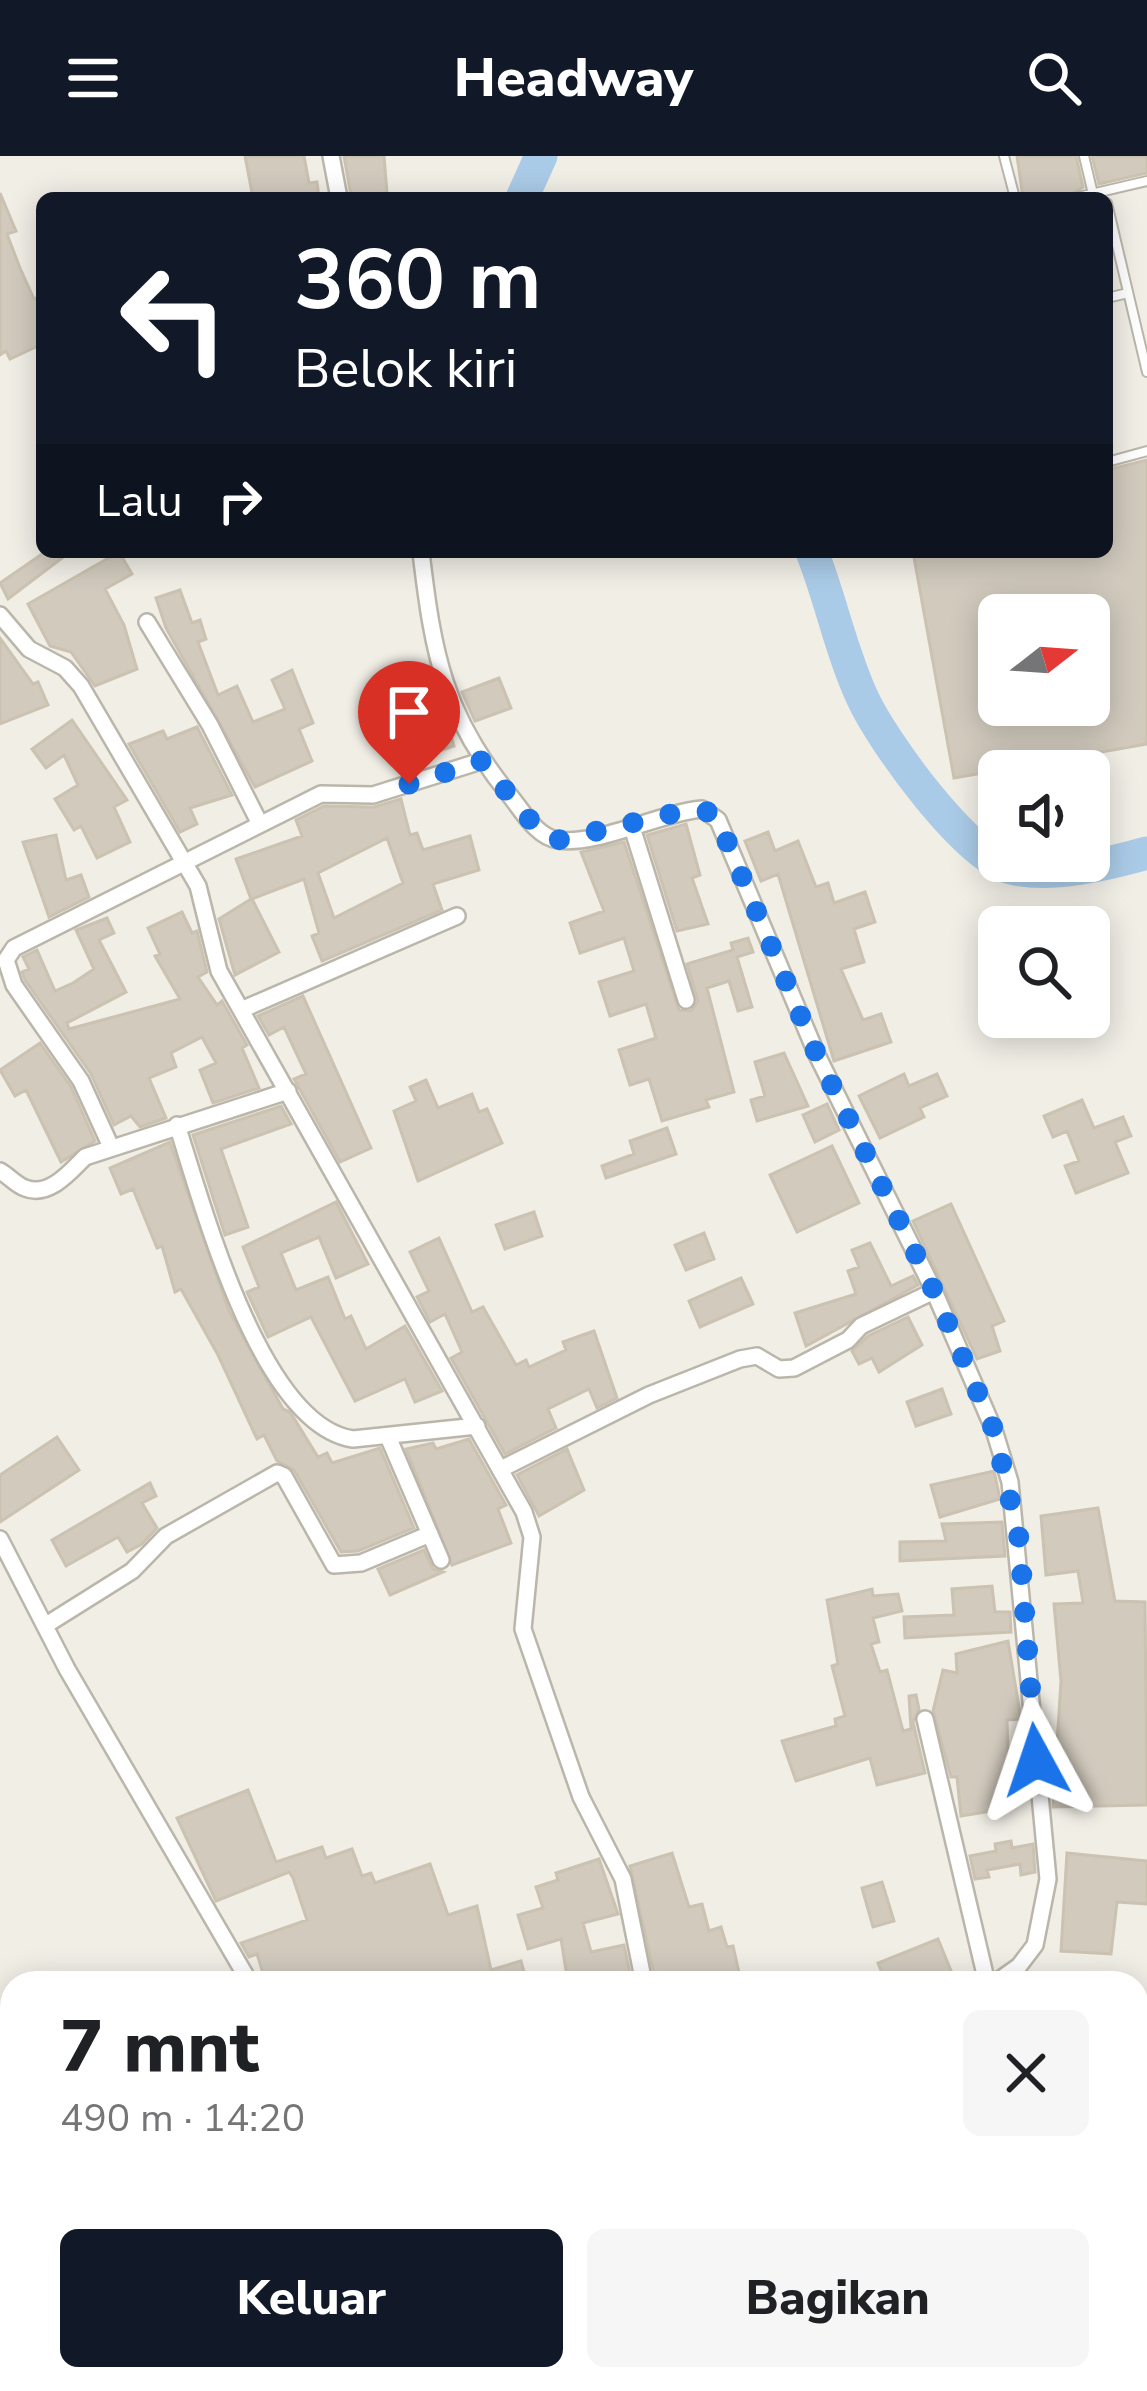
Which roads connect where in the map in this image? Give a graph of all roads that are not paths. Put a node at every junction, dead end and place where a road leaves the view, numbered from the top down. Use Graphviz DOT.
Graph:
graph roads {
  1 [pos="331,156"];
  2 [pos="1004,156"];
  3 [pos="1084,156"];
  4 [pos="1147,181"];
  5 [pos="338,192"];
  6 [pos="1013,192"];
  7 [pos="1093,192"];
  8 [pos="1113,194"];
  9 [pos="1113,228"];
  10 [pos="1128,293"];
  11 [pos="1113,297"];
  12 [pos="1147,371"];
  13 [pos="1147,451"];
  14 [pos="1113,460"];
  15 [pos="422,558"];
  16 [pos="0,615"];
  17 [pos="147,622"];
  18 [pos="481,761"];
  19 [pos="259,822"];
  20 [pos="631,824"];
  21 [pos="186,862"];
  22 [pos="458,916"];
  23 [pos="686,1000"];
  24 [pos="241,1010"];
  25 [pos="288,1091"];
  26 [pos="177,1125"];
  27 [pos="111,1147"];
  28 [pos="0,1171"];
  29 [pos="934,1291"];
  30 [pos="477,1426"];
  31 [pos="389,1439"];
  32 [pos="501,1468"];
  33 [pos="430,1534"];
  34 [pos="0,1539"];
  35 [pos="441,1560"];
  36 [pos="46,1625"];
  37 [pos="926,1719"];
  38 [pos="243,1971"];
  39 [pos="642,1971"];
  40 [pos="988,1971"];
  41 [pos="1005,1971"];
  1 -- 5 [label="street"];
  2 -- 6 [label="lane"];
  3 -- 7 [label="lane"];
  4 -- 8 [label="lane"];
  9 -- 10 [label="lane"];
  10 -- 11 [label="lane"];
  10 -- 12 [label="lane"];
  13 -- 14 [label="lane"];
  15 -- 18 [label="street"];
  16 -- 21 [label="street"];
  17 -- 19 [label="street"];
  18 -- 19 [label="street"];
  18 -- 20 [label="street"];
  19 -- 21 [label="street"];
  20 -- 23 [label="street"];
  20 -- 29 [label="street"];
  21 -- 24 [label="street"];
  21 -- 27 [label="street"];
  22 -- 24 [label="street"];
  24 -- 25 [label="street"];
  25 -- 26 [label="street"];
  25 -- 30 [label="street"];
  26 -- 27 [label="street"];
  26 -- 31 [label="street"];
  27 -- 28 [label="street"];
  29 -- 32 [label="street"];
  29 -- 41 [label="street"];
  30 -- 31 [label="street"];
  30 -- 32 [label="street"];
  31 -- 33 [label="street"];
  32 -- 39 [label="street"];
  33 -- 35 [label="street"];
  33 -- 36 [label="street"];
  34 -- 36 [label="street"];
  36 -- 38 [label="street"];
  37 -- 40 [label="street"];
}
